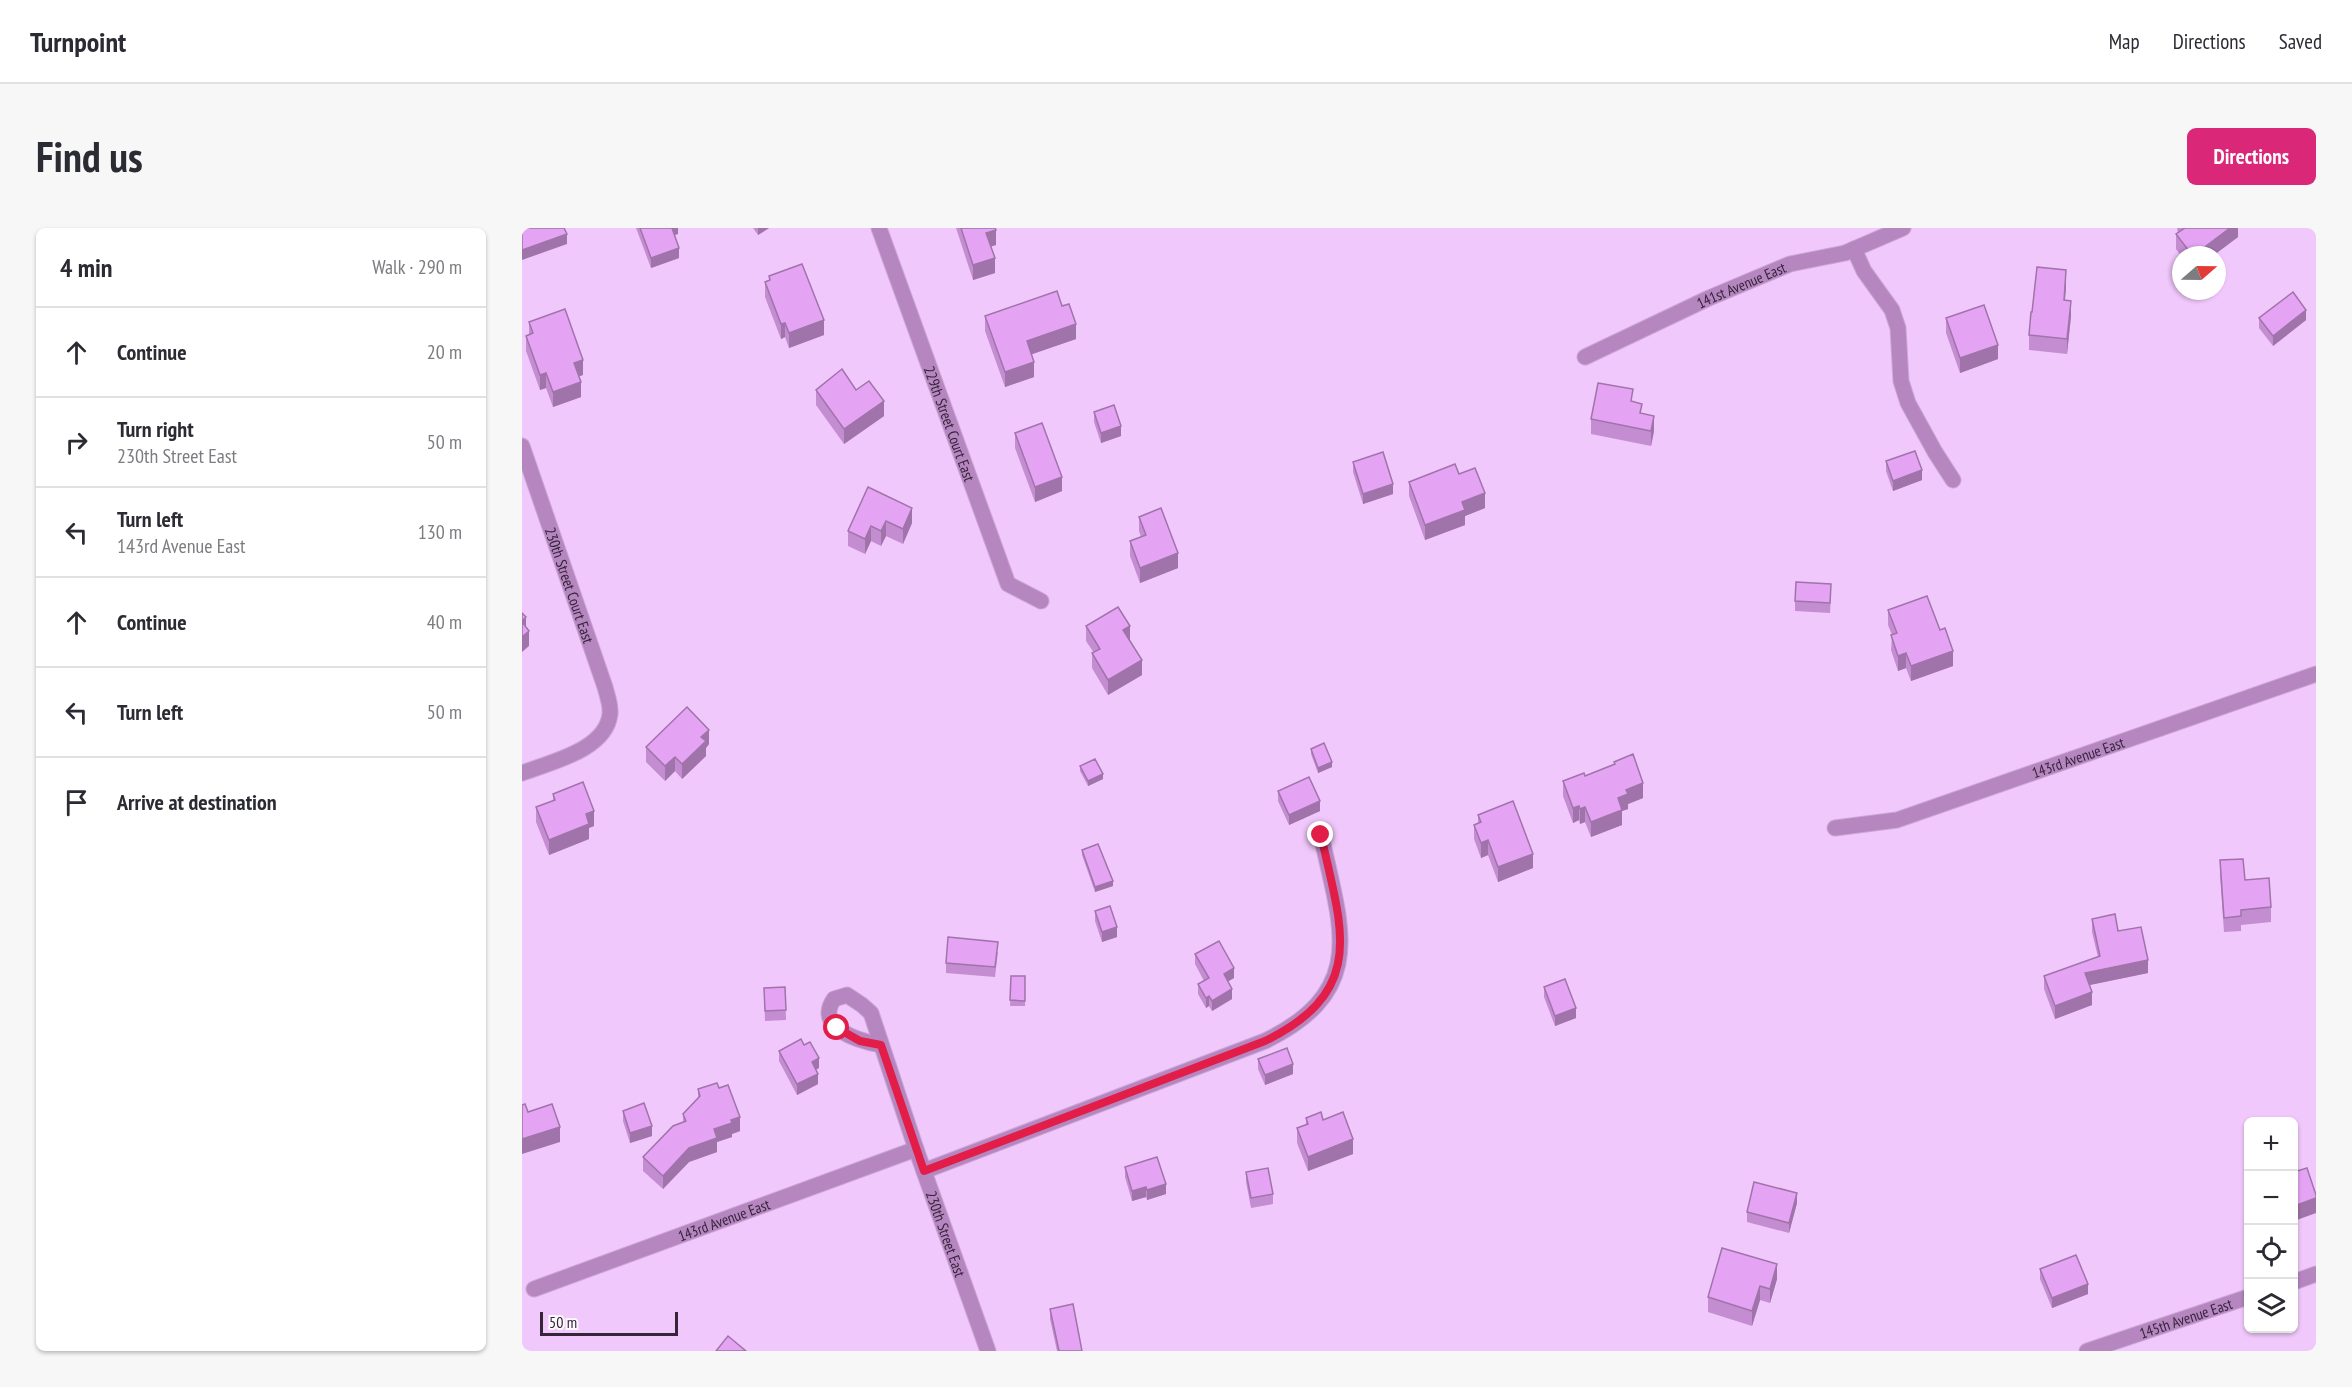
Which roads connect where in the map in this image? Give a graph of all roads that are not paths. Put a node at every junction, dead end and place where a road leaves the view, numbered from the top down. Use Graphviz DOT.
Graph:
graph roads {
  1 [pos="879,228"];
  2 [pos="1903,228"];
  3 [pos="1854,249"];
  4 [pos="1586,357"];
  5 [pos="522,446"];
  6 [pos="1953,480"];
  7 [pos="1041,602"];
  8 [pos="2316,674"];
  9 [pos="522,772"];
  10 [pos="1835,828"];
  11 [pos="1321,835"];
  12 [pos="881,1045"];
  13 [pos="916,1149"];
  14 [pos="924,1171"];
  15 [pos="2316,1274"];
  16 [pos="2298,1281"];
  17 [pos="534,1289"];
  18 [pos="2244,1298"];
  19 [pos="988,1351"];
  20 [pos="2087,1351"];
  1 -- 7 [label="street, 229th Street Court East"];
  2 -- 3 [label="street, 141st Avenue East"];
  3 -- 4 [label="street, 141st Avenue East"];
  3 -- 6 [label="street"];
  5 -- 9 [label="street, 230th Street Court East"];
  8 -- 10 [label="street, 143rd Avenue East"];
  11 -- 14 [label="street"];
  12 -- 12 [label="street, 230th Street East"];
  12 -- 13 [label="street, 230th Street East"];
  13 -- 14 [label="street, 230th Street East"];
  13 -- 17 [label="street, 143rd Avenue East"];
  14 -- 19 [label="street, 230th Street East"];
  15 -- 16 [label="street"];
  18 -- 20 [label="street, 145th Avenue East"];
}
